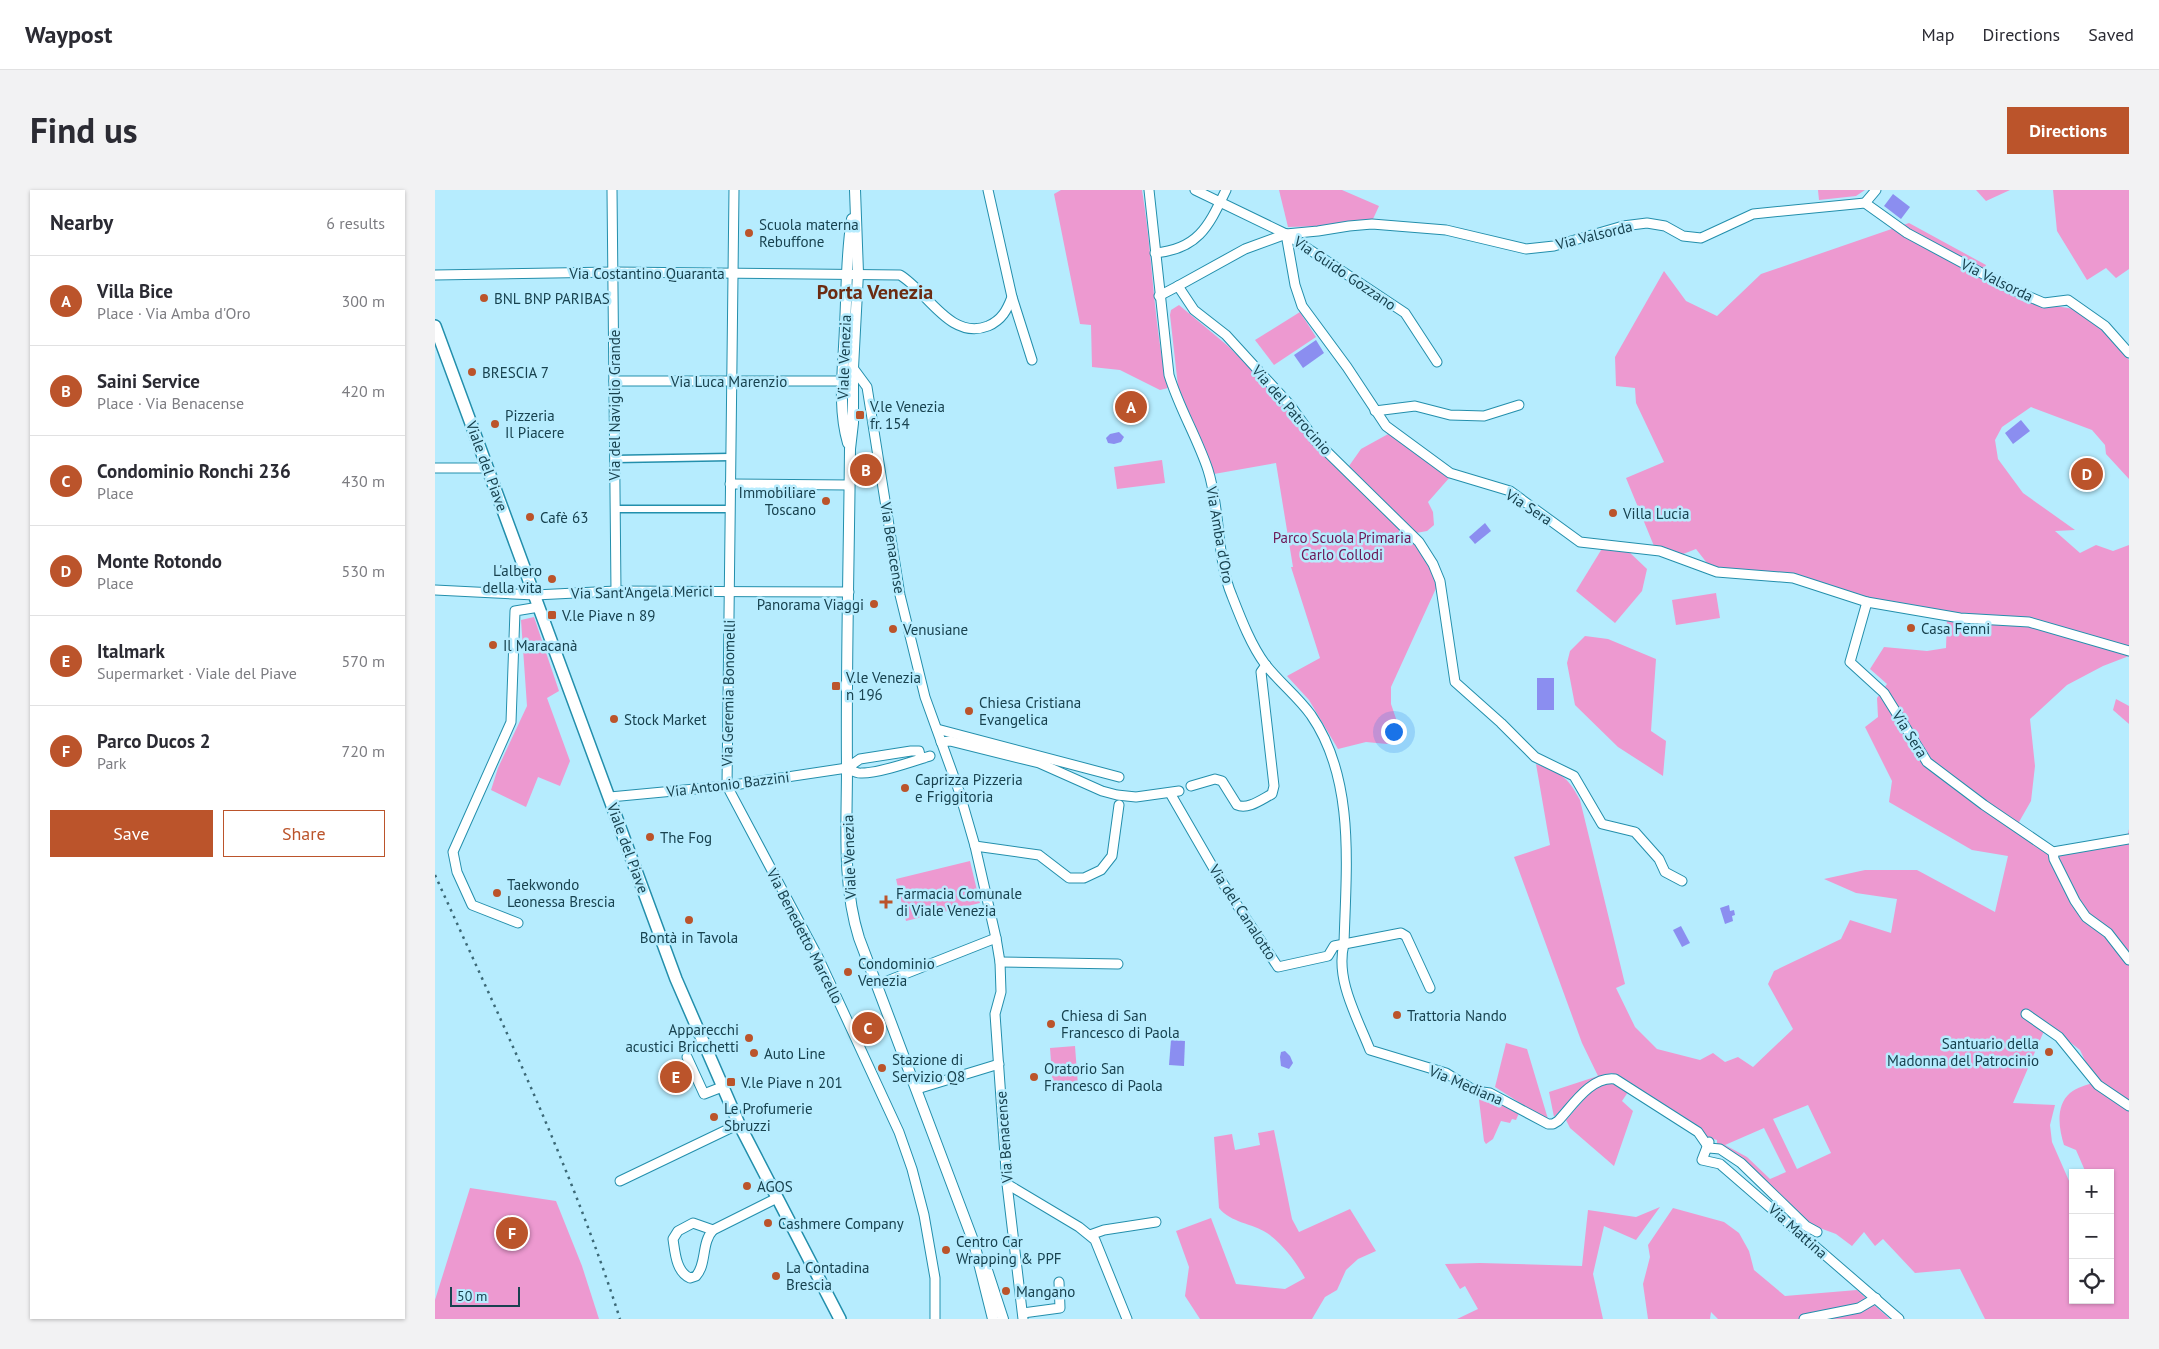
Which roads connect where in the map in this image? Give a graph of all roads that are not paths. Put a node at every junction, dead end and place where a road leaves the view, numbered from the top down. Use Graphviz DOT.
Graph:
graph roads {
  1 [pos="612,190"];
  2 [pos="734,190"];
  3 [pos="855,190"];
  4 [pos="988,190"];
  5 [pos="1149,190"];
  6 [pos="1195,190"];
  7 [pos="1226,190"];
  8 [pos="1876,190"];
  9 [pos="1220,202"];
  10 [pos="1865,203"];
  11 [pos="1286,234"];
  12 [pos="1155,253"];
  13 [pos="613,272"];
  14 [pos="733,274"];
  15 [pos="853,274"];
  16 [pos="435,275"];
  17 [pos="1178,286"];
  18 [pos="1159,296"];
  19 [pos="1012,297"];
  20 [pos="435,326"];
  21 [pos="2129,353"];
  22 [pos="1032,360"];
  23 [pos="1437,362"];
  24 [pos="853,368"];
  25 [pos="614,381"];
  26 [pos="843,381"];
  27 [pos="731,382"];
  28 [pos="1519,405"];
  29 [pos="1375,411"];
  30 [pos="850,449"];
  31 [pos="731,457"];
  32 [pos="615,459"];
  33 [pos="435,468"];
  34 [pos="487,468"];
  35 [pos="730,484"];
  36 [pos="849,485"];
  37 [pos="615,509"];
  38 [pos="730,509"];
  39 [pos="435,590"];
  40 [pos="616,590"];
  41 [pos="729,592"];
  42 [pos="849,592"];
  43 [pos="535,595"];
  44 [pos="1867,602"];
  45 [pos="539,607"];
  46 [pos="2129,651"];
  47 [pos="1266,665"];
  48 [pos="937,729"];
  49 [pos="941,742"];
  50 [pos="847,768"];
  51 [pos="1119,777"];
  52 [pos="727,786"];
  53 [pos="1191,786"];
  54 [pos="609,798"];
  55 [pos="1119,805"];
  56 [pos="2129,839"];
  57 [pos="975,846"];
  58 [pos="2050,853"];
  59 [pos="1682,881"];
  60 [pos="519,923"];
  61 [pos="996,938"];
  62 [pos="1344,944"];
  63 [pos="2129,960"];
  64 [pos="1000,962"];
  65 [pos="1118,964"];
  66 [pos="877,985"];
  67 [pos="1430,988"];
  68 [pos="2026,1014"];
  69 [pos="1369,1050"];
  70 [pos="2063,1050"];
  71 [pos="2074,1054"];
  72 [pos="687,1057"];
  73 [pos="999,1064"];
  74 [pos="722,1087"];
  75 [pos="917,1089"];
  76 [pos="2129,1106"];
  77 [pos="1559,1121"];
  78 [pos="739,1124"];
  79 [pos="1709,1143"];
  80 [pos="620,1181"];
  81 [pos="1007,1184"];
  82 [pos="777,1198"];
  83 [pos="1156,1222"];
  84 [pos="713,1230"];
  85 [pos="1817,1232"];
  86 [pos="1090,1235"];
  87 [pos="974,1243"];
  88 [pos="1059,1282"];
  89 [pos="1876,1298"];
  90 [pos="1023,1316"];
  91 [pos="840,1319"];
  92 [pos="935,1319"];
  93 [pos="993,1319"];
  94 [pos="1003,1319"];
  95 [pos="1127,1319"];
  96 [pos="1804,1319"];
  97 [pos="1899,1319"];
  1 -- 13 [label="street, Via del Naviglio Grande"];
  2 -- 14 [label="street, Via Geremia Bonomelli"];
  3 -- 15 [label="street, Viale Venezia"];
  4 -- 19 [label="street"];
  5 -- 12 [label="street, Via Amba d'Oro"];
  6 -- 9 [label="street"];
  7 -- 9 [label="street"];
  8 -- 10 [label="street"];
  9 -- 11 [label="street"];
  9 -- 12 [label="street"];
  10 -- 11 [label="street, Via Valsorda"];
  10 -- 21 [label="street, Via Valsorda"];
  11 -- 17 [label="street, Via Valsorda"];
  11 -- 23 [label="street, Via Guido Gozzano"];
  11 -- 29 [label="street, Via Sera"];
  12 -- 18 [label="street, Via Amba d'Oro"];
  13 -- 14 [label="street, Via Costantino Quaranta"];
  13 -- 16 [label="street, Via Costantino Quaranta"];
  13 -- 25 [label="street, Via del Naviglio Grande"];
  14 -- 15 [label="street, Via Costantino Quaranta"];
  14 -- 27 [label="street, Via Geremia Bonomelli"];
  15 -- 19 [label="street, Via Costantino Quaranta"];
  15 -- 24 [label="street, Viale Venezia"];
  15 -- 26 [label="street, Viale Venezia"];
  17 -- 18 [label="street"];
  17 -- 59 [label="street, Via del Patrocinio"];
  18 -- 47 [label="street, Via Amba d'Oro"];
  19 -- 22 [label="street"];
  20 -- 34 [label="main road, Viale del Piave"];
  24 -- 30 [label="street, Viale Venezia"];
  24 -- 48 [label="street, Via Benacense"];
  25 -- 27 [label="street, Via Luca Marenzio"];
  25 -- 32 [label="street, Via del Naviglio Grande"];
  26 -- 27 [label="street, Via Luca Marenzio"];
  26 -- 30 [label="street, Viale Venezia"];
  27 -- 31 [label="street, Via Geremia Bonomelli"];
  28 -- 29 [label="street"];
  29 -- 44 [label="street, Via Sera"];
  30 -- 36 [label="street, Viale Venezia"];
  31 -- 32 [label="street"];
  31 -- 35 [label="street, Via Geremia Bonomelli"];
  32 -- 37 [label="street, Via del Naviglio Grande"];
  33 -- 34 [label="street"];
  34 -- 43 [label="main road, Viale del Piave"];
  35 -- 36 [label="street"];
  35 -- 38 [label="street, Via Geremia Bonomelli"];
  36 -- 42 [label="street, Viale Venezia"];
  37 -- 38 [label="street"];
  37 -- 40 [label="street, Via del Naviglio Grande"];
  38 -- 41 [label="street, Via Geremia Bonomelli"];
  39 -- 43 [label="street, Via Sant'Angela Merici"];
  40 -- 41 [label="street, Via Sant'Angela Merici"];
  40 -- 43 [label="street, Via Sant'Angela Merici"];
  41 -- 42 [label="street, Via Sant'Angela Merici"];
  41 -- 52 [label="street, Via Geremia Bonomelli"];
  42 -- 50 [label="street, Viale Venezia"];
  43 -- 45 [label="main road, Viale del Piave"];
  44 -- 46 [label="street, Via Sera"];
  44 -- 58 [label="street, Via Sera"];
  45 -- 54 [label="main road, Viale del Piave"];
  45 -- 60 [label="street"];
  47 -- 53 [label="street"];
  47 -- 62 [label="street, Via Amba d'Oro"];
  48 -- 49 [label="street, Via Benacense"];
  48 -- 51 [label="street"];
  49 -- 57 [label="street, Via Benacense"];
  49 -- 62 [label="street, Via del Canalotto"];
  50 -- 50 [label="street"];
  50 -- 52 [label="street, Via Antonio Bazzini"];
  50 -- 66 [label="street, Viale Venezia"];
  52 -- 54 [label="street, Via Antonio Bazzini"];
  52 -- 92 [label="street, Via Benedetto Marcello"];
  54 -- 74 [label="main road, Viale del Piave"];
  55 -- 57 [label="street"];
  56 -- 58 [label="street"];
  57 -- 61 [label="street, Via Benacense"];
  58 -- 63 [label="street"];
  61 -- 64 [label="street, Via Benacense"];
  61 -- 66 [label="street"];
  62 -- 67 [label="street"];
  62 -- 69 [label="street, Via Amba d'Oro"];
  64 -- 65 [label="street"];
  64 -- 73 [label="street, Via Benacense"];
  66 -- 75 [label="street, Viale Venezia"];
  68 -- 71 [label="street"];
  69 -- 77 [label="street, Via Mediana"];
  70 -- 71 [label="street"];
  71 -- 76 [label="street"];
  72 -- 74 [label="street"];
  73 -- 75 [label="street"];
  73 -- 81 [label="street, Via Benacense"];
  74 -- 78 [label="main road, Viale del Piave"];
  75 -- 87 [label="street, Viale Venezia"];
  77 -- 79 [label="street, Via Mattina"];
  78 -- 80 [label="street"];
  78 -- 82 [label="main road, Viale del Piave"];
  79 -- 85 [label="street, Via Mattina"];
  79 -- 89 [label="street, Via Mattina"];
  81 -- 86 [label="street"];
  81 -- 90 [label="street, Via Benacense"];
  82 -- 84 [label="street"];
  82 -- 91 [label="main road, Viale del Piave"];
  83 -- 86 [label="street"];
  84 -- 84 [label="street"];
  86 -- 95 [label="street"];
  87 -- 93 [label="street, Viale Venezia"];
  87 -- 94 [label="street, Viale Venezia"];
  88 -- 90 [label="street, Via Benacense"];
  89 -- 96 [label="street"];
  89 -- 97 [label="street, Via Mattina"];
}
